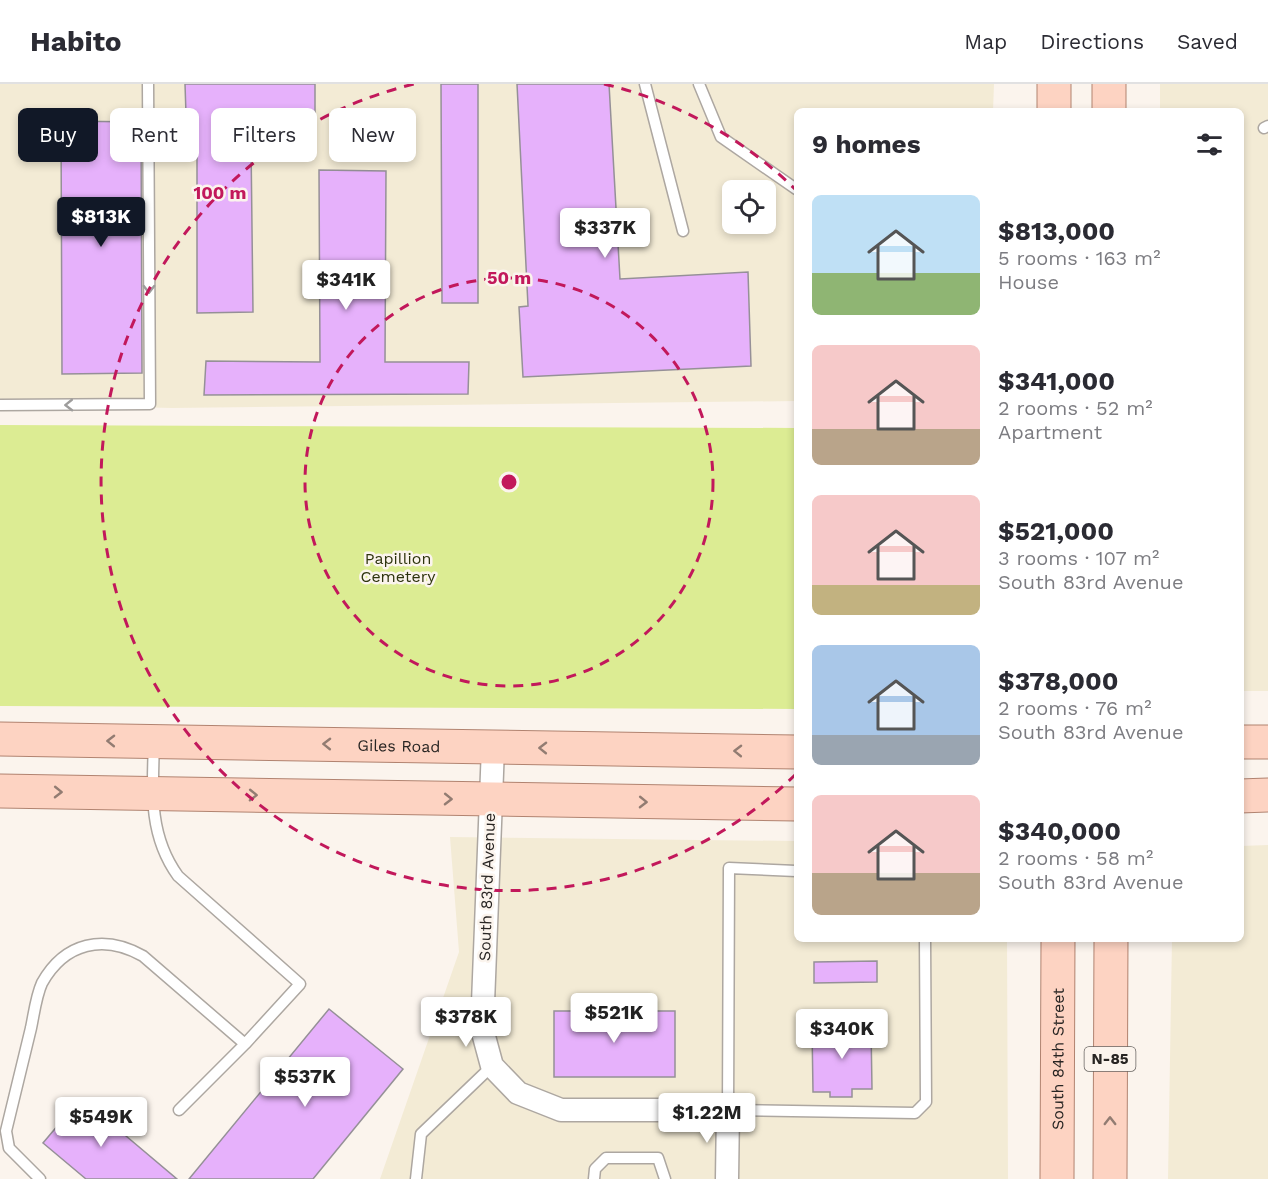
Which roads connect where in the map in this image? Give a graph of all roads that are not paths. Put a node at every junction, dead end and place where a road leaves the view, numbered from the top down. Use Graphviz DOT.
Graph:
graph roads {
  1 [pos="148,84"];
  2 [pos="645,84"];
  3 [pos="699,84"];
  4 [pos="1054,84"];
  5 [pos="1109,84"];
  6 [pos="1054,108"];
  7 [pos="1109,108"];
  8 [pos="794,188"];
  9 [pos="684,231"];
  10 [pos="0,405"];
  11 [pos="0,739"];
  12 [pos="154,742"];
  13 [pos="1244,742"];
  14 [pos="1268,742"];
  15 [pos="493,747"];
  16 [pos="794,753"];
  17 [pos="0,791"];
  18 [pos="152,794"];
  19 [pos="1268,795"];
  20 [pos="1244,796"];
  21 [pos="491,799"];
  22 [pos="794,804"];
  23 [pos="794,871"];
  24 [pos="926,942"];
  25 [pos="1058,942"];
  26 [pos="1111,942"];
  27 [pos="245,1044"];
  28 [pos="492,1066"];
  29 [pos="179,1110"];
  30 [pos="728,1110"];
  31 [pos="40,1179"];
  32 [pos="417,1179"];
  33 [pos="594,1179"];
  34 [pos="665,1179"];
  35 [pos="727,1179"];
  36 [pos="1057,1179"];
  37 [pos="1110,1179"];
  1 -- 10 [label="lane, one-way"];
  2 -- 9 [label="lane"];
  3 -- 8 [label="lane"];
  4 -- 6 [label="main road"];
  5 -- 7 [label="main road"];
  12 -- 11 [label="main road, Giles Road, one-way"];
  15 -- 12 [label="main road, Giles Road, one-way"];
  12 -- 18 [label="lane"];
  13 -- 14 [label="main road"];
  16 -- 15 [label="main road, Giles Road, one-way"];
  15 -- 21 [label="street, South 83rd Avenue"];
  17 -- 18 [label="main road, one-way"];
  18 -- 21 [label="main road, one-way"];
  18 -- 27 [label="lane"];
  19 -- 20 [label="main road"];
  21 -- 22 [label="main road, one-way"];
  21 -- 28 [label="street, South 83rd Avenue"];
  23 -- 30 [label="lane"];
  24 -- 30 [label="lane"];
  25 -- 36 [label="main road, South 84th Street"];
  37 -- 26 [label="main road, N-85, one-way"];
  27 -- 29 [label="lane"];
  27 -- 31 [label="lane"];
  28 -- 30 [label="street, South 83rd Avenue"];
  28 -- 32 [label="lane"];
  30 -- 35 [label="street"];
  33 -- 34 [label="lane"];
}
